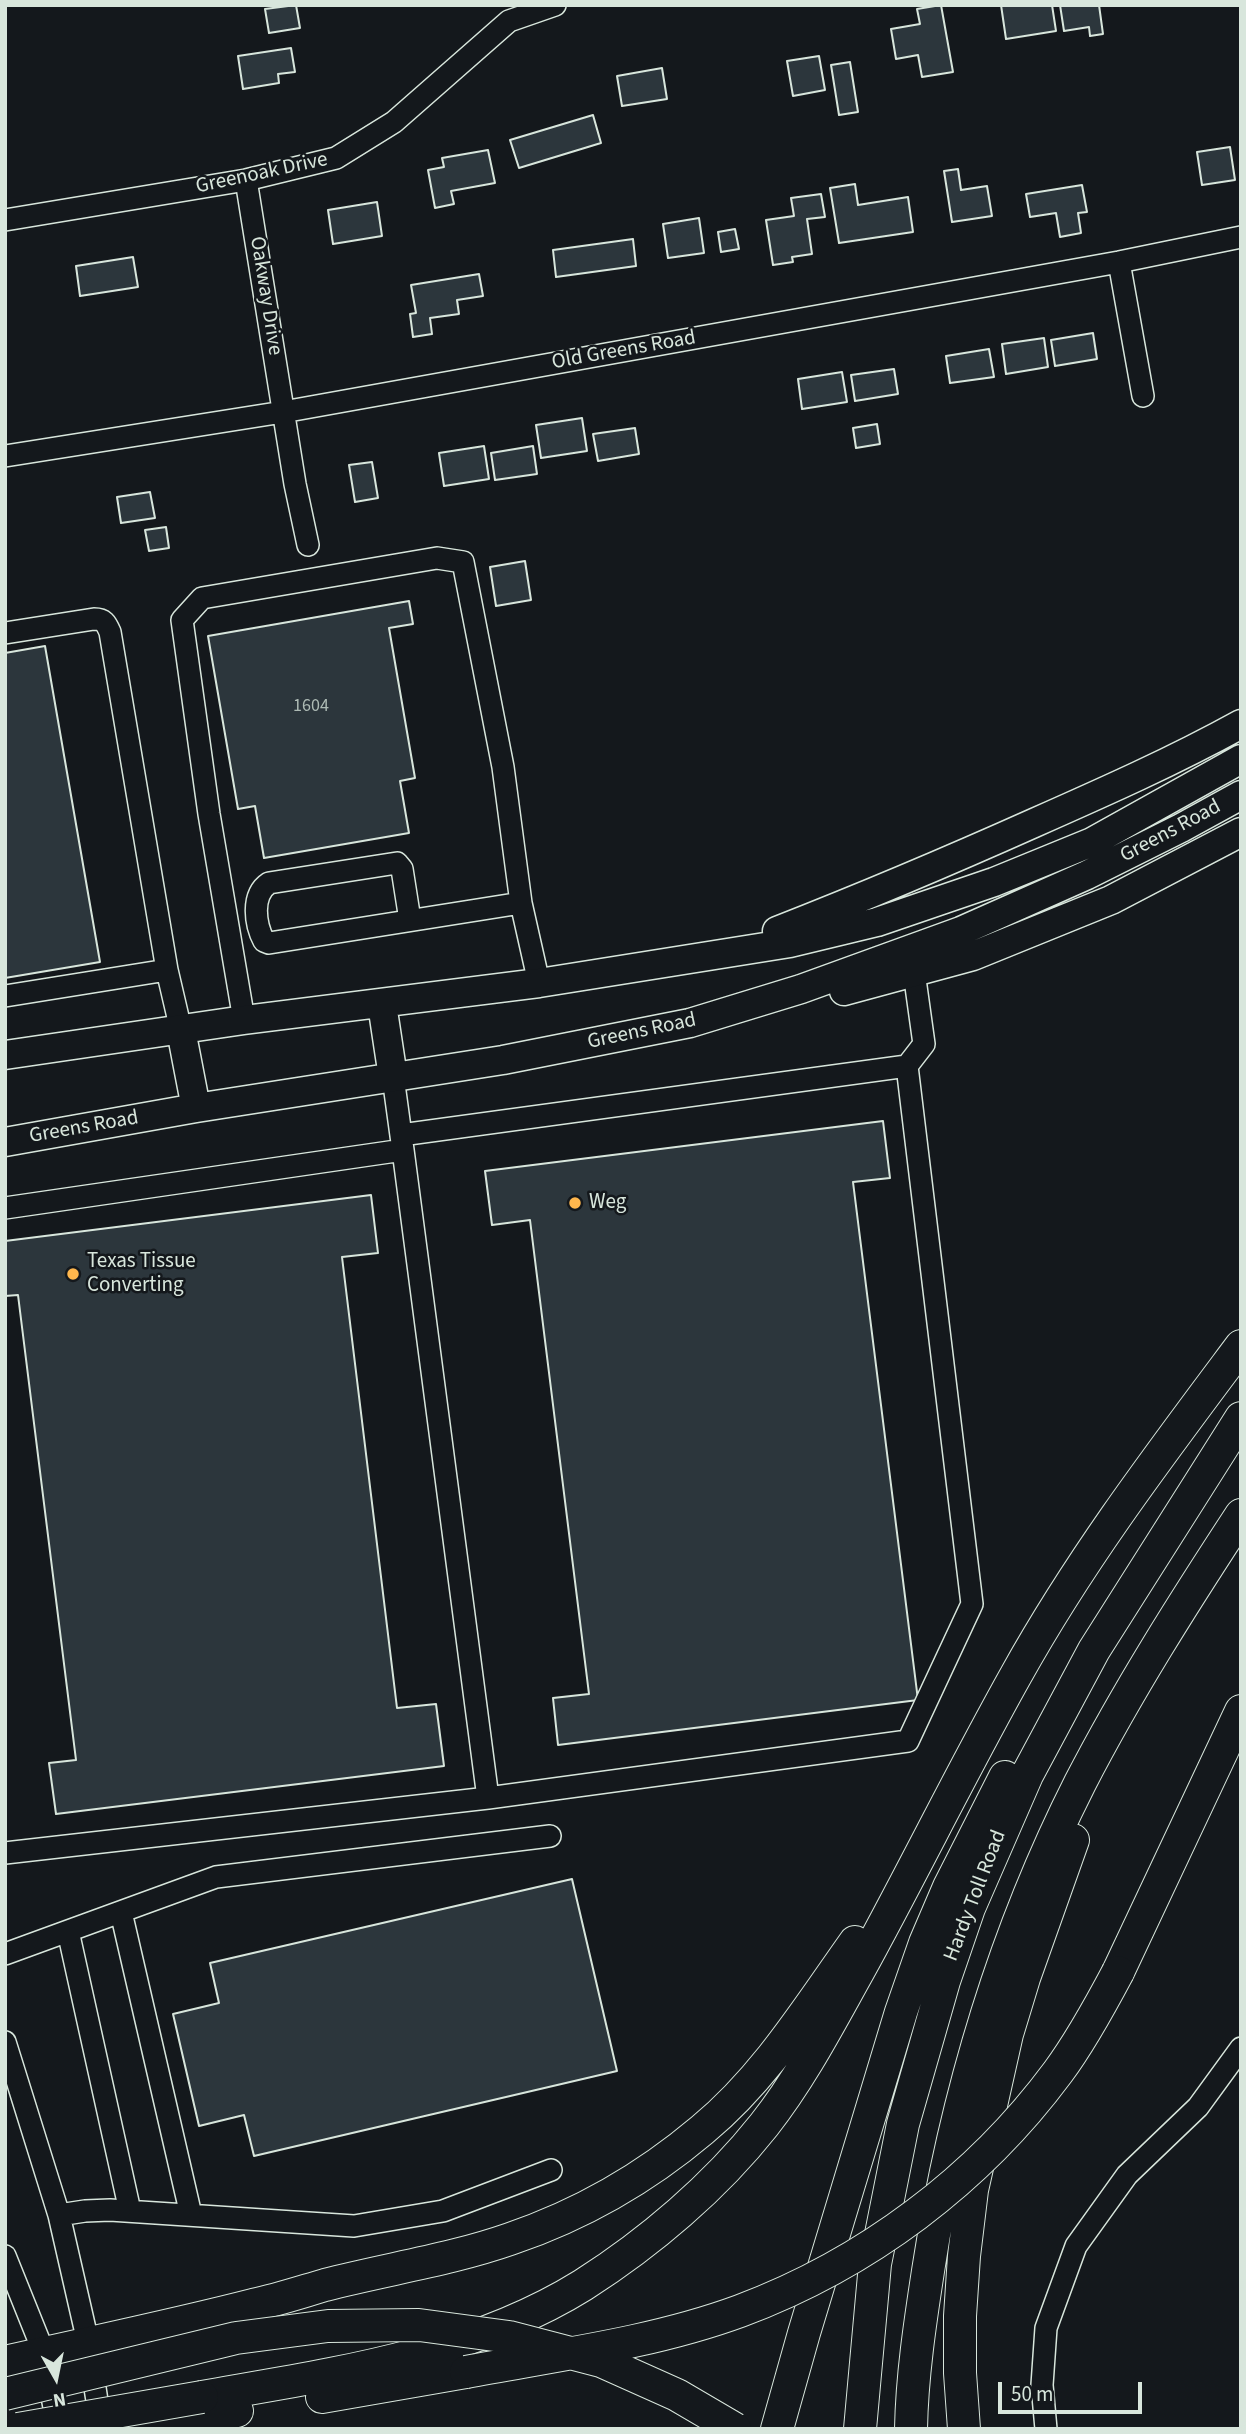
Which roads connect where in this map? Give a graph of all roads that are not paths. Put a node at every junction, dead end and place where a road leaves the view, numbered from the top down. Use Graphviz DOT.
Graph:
graph roads {
  1 [pos="555,5"];
  2 [pos="246,180"];
  3 [pos="5,220"];
  4 [pos="1241,237"];
  5 [pos="1119,262"];
  6 [pos="1143,396"];
  7 [pos="283,412"];
  8 [pos="5,457"];
  9 [pos="308,545"];
  10 [pos="5,633"];
  11 [pos="1241,724"];
  12 [pos="1241,759"];
  13 [pos="1241,794"];
  14 [pos="1241,832"];
  15 [pos="522,903"];
  16 [pos="410,920"];
  17 [pos="715,956"];
  18 [pos="167,970"];
  19 [pos="914,972"];
  20 [pos="539,983"];
  21 [pos="5,996"];
  22 [pos="382,1004"];
  23 [pos="244,1020"];
  24 [pos="690,1023"];
  25 [pos="181,1030"];
  26 [pos="5,1055"];
  27 [pos="907,1066"];
  28 [pos="393,1077"];
  29 [pos="196,1108"];
  30 [pos="5,1142"];
  31 [pos="402,1142"];
  32 [pos="5,1208"];
  33 [pos="1241,1346"];
  34 [pos="1241,1418"];
  35 [pos="1241,1515"];
  36 [pos="1094,1650"];
  37 [pos="1120,1710"];
  38 [pos="1241,1711"];
  39 [pos="488,1798"];
  40 [pos="946,1803"];
  41 [pos="550,1836"];
  42 [pos="5,1853"];
  43 [pos="121,1912"];
  44 [pos="68,1931"];
  45 [pos="5,1954"];
  46 [pos="5,2042"];
  47 [pos="1241,2049"];
  48 [pos="551,2170"];
  49 [pos="130,2211"];
  50 [pos="59,2215"];
  51 [pos="191,2215"];
  52 [pos="5,2256"];
  53 [pos="88,2343"];
  54 [pos="44,2353"];
  55 [pos="5,2362"];
  56 [pos="5,2394"];
  57 [pos="204,2407"];
  58 [pos="18,2429"];
  59 [pos="58,2429"];
  60 [pos="101,2429"];
  61 [pos="138,2429"];
  62 [pos="735,2429"];
  63 [pos="777,2429"];
  64 [pos="860,2429"];
  65 [pos="911,2429"];
  66 [pos="964,2429"];
  67 [pos="1046,2429"];
  1 -- 2 [label="street, Greenoak Drive"];
  2 -- 3 [label="street, Greenoak Drive"];
  2 -- 7 [label="street, Oakway Drive"];
  4 -- 5 [label="street, Old Greens Road"];
  5 -- 6 [label="street"];
  5 -- 7 [label="street, Old Greens Road"];
  7 -- 8 [label="street, Old Greens Road"];
  7 -- 9 [label="street, Oakway Drive"];
  10 -- 18 [label="street"];
  11 -- 17 [label="main road"];
  12 -- 17 [label="main road, Greens Road"];
  13 -- 24 [label="main road, Greens Road"];
  14 -- 19 [label="main road"];
  15 -- 16 [label="street"];
  15 -- 20 [label="street"];
  15 -- 23 [label="street"];
  16 -- 16 [label="street"];
  17 -- 20 [label="main road, Greens Road"];
  18 -- 21 [label="street"];
  18 -- 25 [label="street"];
  19 -- 24 [label="main road"];
  19 -- 27 [label="street"];
  20 -- 22 [label="main road, Greens Road"];
  22 -- 23 [label="main road, Greens Road"];
  22 -- 28 [label="main road"];
  23 -- 25 [label="main road, Greens Road"];
  24 -- 28 [label="main road, Greens Road"];
  25 -- 26 [label="main road, Greens Road"];
  25 -- 29 [label="main road"];
  27 -- 31 [label="street"];
  27 -- 39 [label="street"];
  28 -- 29 [label="main road, Greens Road"];
  28 -- 31 [label="street"];
  29 -- 30 [label="main road, Greens Road"];
  31 -- 32 [label="street"];
  31 -- 39 [label="street"];
  33 -- 40 [label="highway"];
  34 -- 36 [label="highway, Hardy Toll Road"];
  35 -- 37 [label="highway"];
  36 -- 63 [label="highway"];
  36 -- 64 [label="highway, Hardy Toll Road"];
  37 -- 65 [label="highway"];
  37 -- 66 [label="highway"];
  38 -- 57 [label="highway, bridge"];
  39 -- 42 [label="street"];
  40 -- 53 [label="highway"];
  40 -- 57 [label="highway"];
  41 -- 43 [label="street"];
  43 -- 44 [label="street"];
  43 -- 51 [label="street"];
  44 -- 45 [label="street"];
  44 -- 49 [label="street"];
  46 -- 50 [label="street"];
  47 -- 67 [label="street"];
  48 -- 51 [label="street"];
  49 -- 50 [label="street"];
  49 -- 51 [label="street"];
  50 -- 53 [label="street"];
  52 -- 54 [label="street"];
  53 -- 54 [label="highway"];
  53 -- 60 [label="street"];
  54 -- 55 [label="highway"];
  54 -- 59 [label="street"];
  56 -- 62 [label="highway, bridge"];
  57 -- 58 [label="highway, bridge"];
  57 -- 61 [label="highway"];
}
